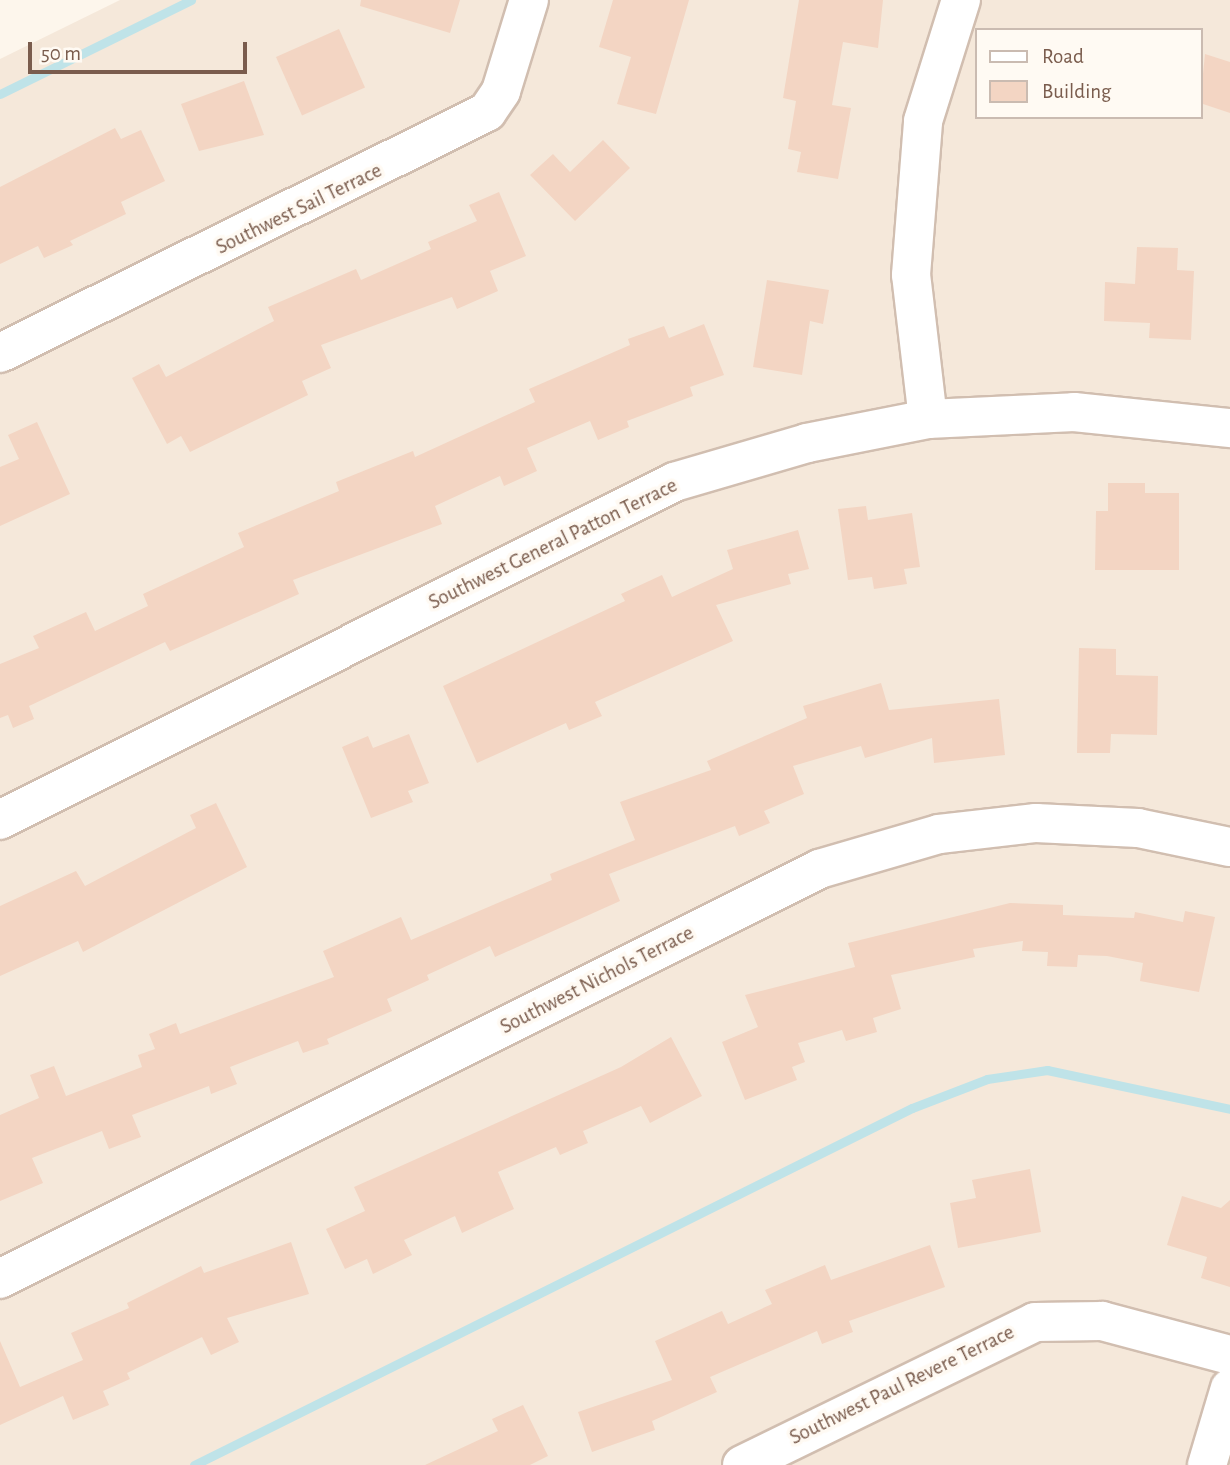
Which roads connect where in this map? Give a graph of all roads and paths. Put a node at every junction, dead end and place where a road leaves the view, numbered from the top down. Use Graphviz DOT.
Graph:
graph roads {
  1 [pos="529,0"];
  2 [pos="961,0"];
  3 [pos="0,353"];
  4 [pos="928,419"];
  5 [pos="1230,428"];
  6 [pos="0,820"];
  7 [pos="1230,847"];
  8 [pos="0,1279"];
  9 [pos="1230,1355"];
  10 [pos="1230,1388"];
  11 [pos="742,1465"];
  12 [pos="1207,1465"];
  1 -- 3 [label="street, Southwest Sail Terrace"];
  2 -- 4 [label="street"];
  4 -- 5 [label="street, Southwest General Patton Terrace"];
  4 -- 6 [label="street, Southwest General Patton Terrace"];
  7 -- 8 [label="street, Southwest Nichols Terrace"];
  9 -- 11 [label="street, Southwest Paul Revere Terrace"];
  10 -- 12 [label="street"];
}
